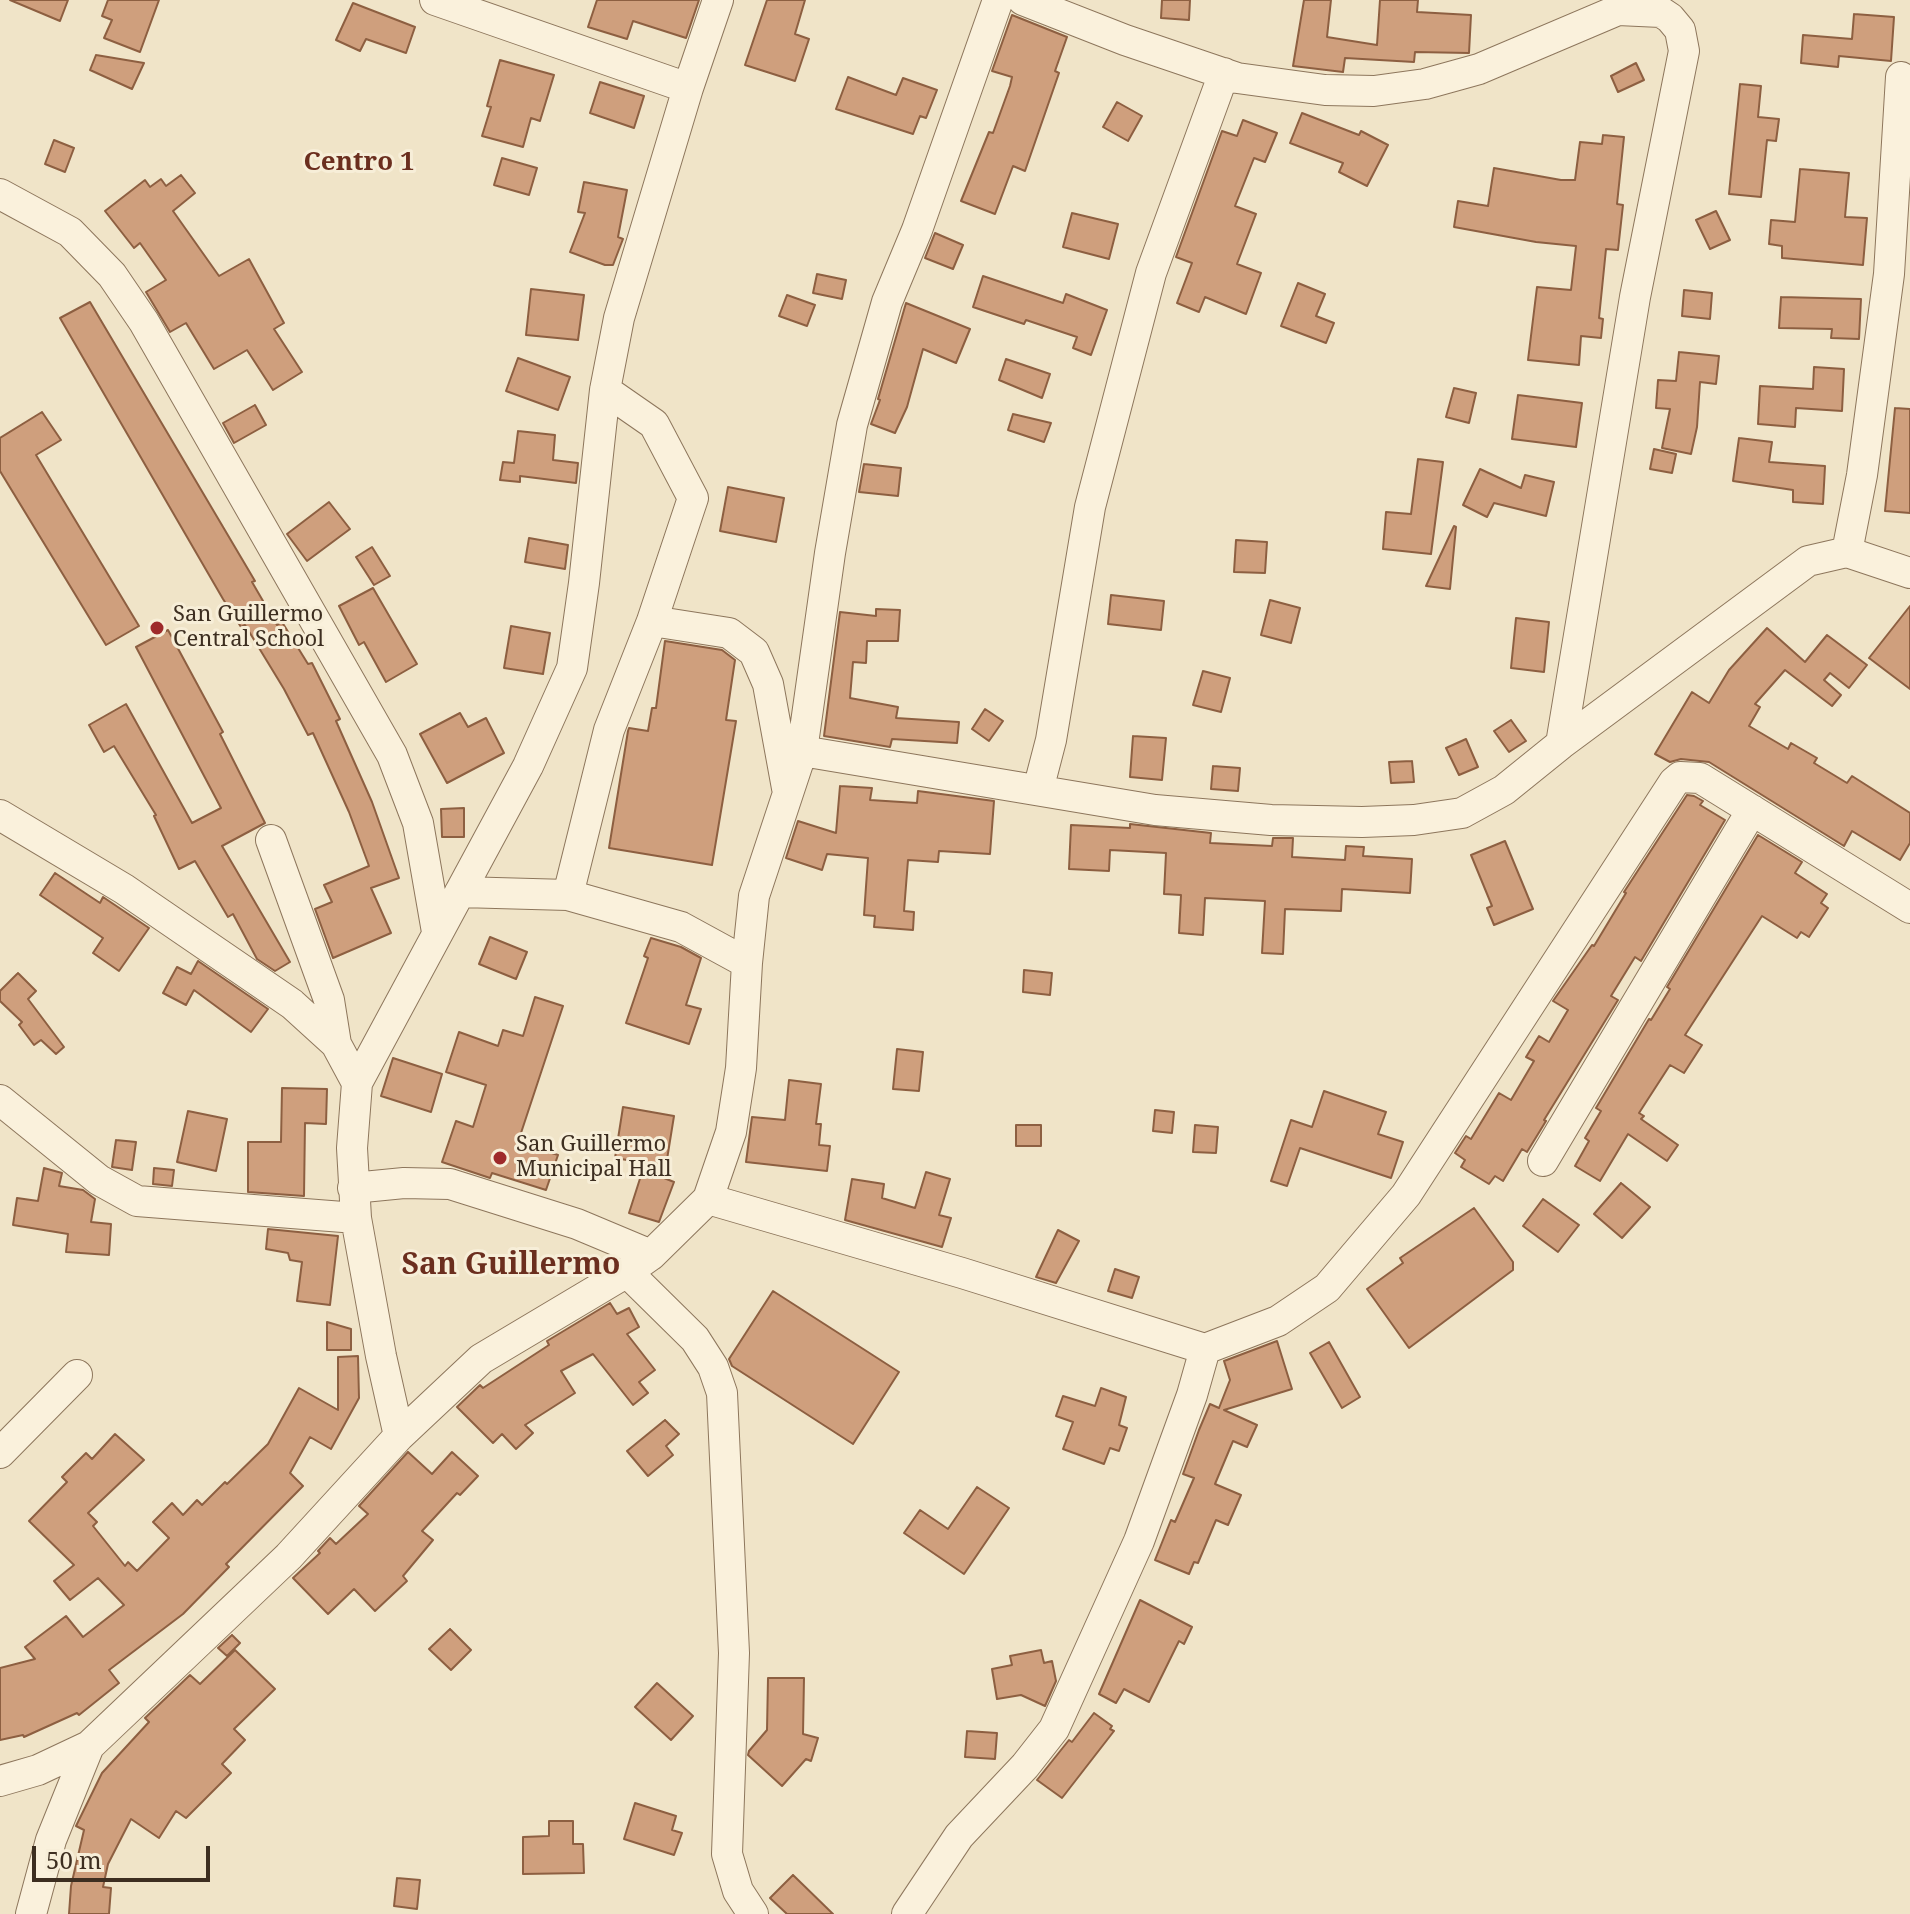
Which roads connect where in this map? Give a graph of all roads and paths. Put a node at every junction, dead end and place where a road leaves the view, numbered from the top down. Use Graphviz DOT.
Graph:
graph roads {
  1 [pos="435,0"];
  2 [pos="718,0"];
  3 [pos="998,0"];
  4 [pos="1023,0"];
  5 [pos="1224,73"];
  6 [pos="1901,77"];
  7 [pos="688,88"];
  8 [pos="0,194"];
  9 [pos="605,390"];
  10 [pos="1847,552"];
  11 [pos="1910,573"];
  12 [pos="652,621"];
  13 [pos="1561,744"];
  14 [pos="802,751"];
  15 [pos="1038,790"];
  16 [pos="788,794"];
  17 [pos="1752,810"];
  18 [pos="0,815"];
  19 [pos="271,840"];
  20 [pos="460,892"];
  21 [pos="568,895"];
  22 [pos="1910,908"];
  23 [pos="437,932"];
  24 [pos="747,963"];
  25 [pos="336,1044"];
  26 [pos="357,1083"];
  27 [pos="0,1100"];
  28 [pos="1543,1161"];
  29 [pos="708,1199"];
  30 [pos="355,1203"];
  31 [pos="639,1263"];
  32 [pos="1205,1349"];
  33 [pos="77,1375"];
  34 [pos="399,1436"];
  35 [pos="0,1453"];
  36 [pos="89,1746"];
  37 [pos="0,1781"];
  38 [pos="31,1914"];
  39 [pos="753,1914"];
  40 [pos="907,1914"];
  1 -- 7 [label="street"];
  2 -- 7 [label="street"];
  3 -- 14 [label="street"];
  4 -- 5 [label="street"];
  5 -- 13 [label="street"];
  5 -- 15 [label="street"];
  6 -- 10 [label="street"];
  7 -- 9 [label="street"];
  8 -- 23 [label="street"];
  9 -- 12 [label="street"];
  9 -- 20 [label="street"];
  10 -- 11 [label="street"];
  10 -- 13 [label="street"];
  12 -- 16 [label="street"];
  12 -- 21 [label="street"];
  13 -- 15 [label="street"];
  14 -- 15 [label="street"];
  14 -- 16 [label="street"];
  16 -- 24 [label="street"];
  17 -- 22 [label="street"];
  17 -- 28 [label="street"];
  17 -- 32 [label="street"];
  18 -- 25 [label="street"];
  19 -- 25 [label="street"];
  20 -- 21 [label="street"];
  20 -- 23 [label="street"];
  21 -- 24 [label="street"];
  23 -- 26 [label="street"];
  24 -- 29 [label="street"];
  25 -- 26 [label="street"];
  26 -- 30 [label="street"];
  27 -- 30 [label="street"];
  29 -- 31 [label="street"];
  29 -- 32 [label="street"];
  30 -- 31 [label="street"];
  30 -- 34 [label="street"];
  31 -- 34 [label="street"];
  31 -- 39 [label="street"];
  32 -- 40 [label="street"];
  33 -- 35 [label="street"];
  34 -- 36 [label="street"];
  36 -- 37 [label="street"];
  36 -- 38 [label="street"];
}
